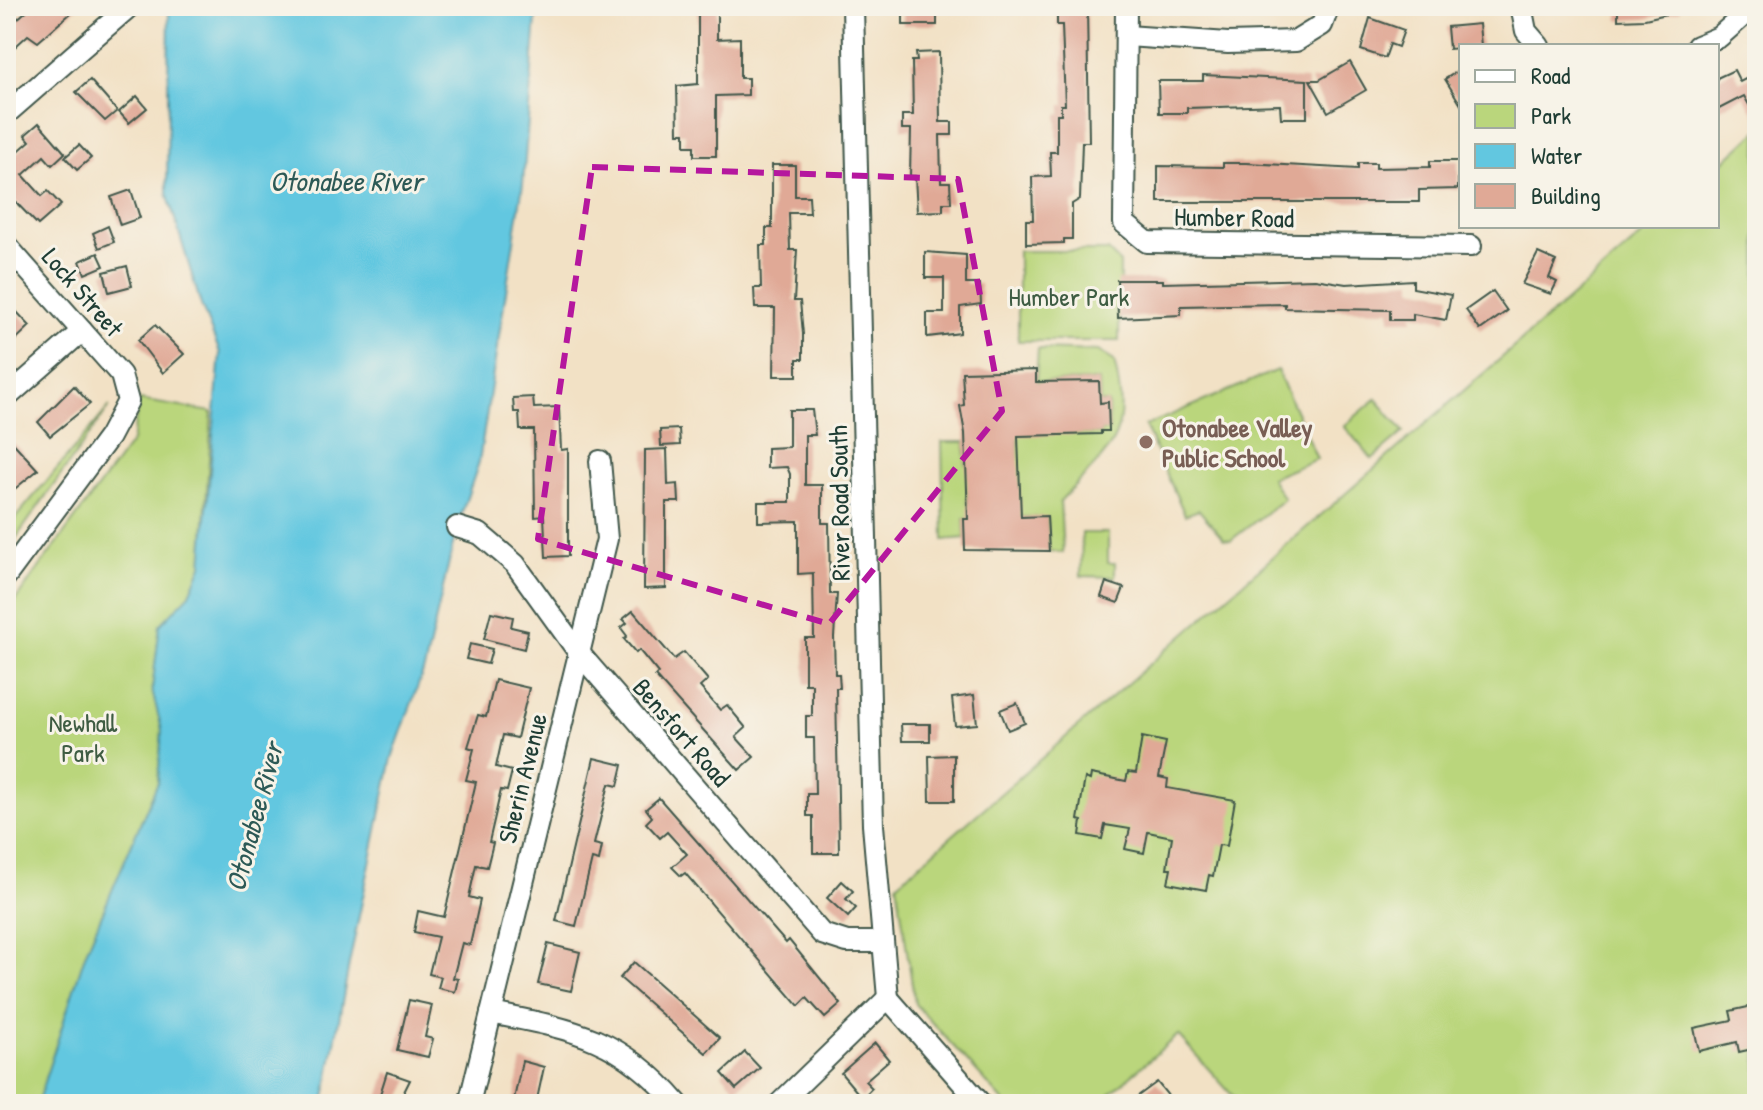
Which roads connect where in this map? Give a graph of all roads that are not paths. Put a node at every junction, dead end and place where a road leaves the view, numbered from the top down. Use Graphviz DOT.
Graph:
graph roads {
  1 [pos="130,6"];
  2 [pos="853,6"];
  3 [pos="1126,6"];
  4 [pos="1329,6"];
  5 [pos="1521,6"];
  6 [pos="1754,6"];
  7 [pos="1127,36"];
  8 [pos="1537,44"];
  9 [pos="1702,44"];
  10 [pos="6,114"];
  11 [pos="6,245"];
  12 [pos="1471,246"];
  13 [pos="82,331"];
  14 [pos="6,398"];
  15 [pos="600,461"];
  16 [pos="457,527"];
  17 [pos="6,576"];
  18 [pos="579,653"];
  19 [pos="883,942"];
  20 [pos="888,998"];
  21 [pos="491,1013"];
  22 [pos="469,1104"];
  23 [pos="678,1104"];
  24 [pos="779,1104"];
  25 [pos="981,1104"];
  1 -- 10 [label="street"];
  2 -- 19 [label="street, River Road South"];
  3 -- 7 [label="street, Humber Road"];
  4 -- 7 [label="street"];
  5 -- 8 [label="street"];
  6 -- 9 [label="street"];
  7 -- 12 [label="street, Humber Road"];
  11 -- 13 [label="street, Lock Street"];
  13 -- 14 [label="street"];
  13 -- 17 [label="street, Lock Street"];
  15 -- 18 [label="street, Sherin Avenue"];
  16 -- 18 [label="street, Bensfort Road"];
  18 -- 19 [label="street, Bensfort Road"];
  18 -- 21 [label="street, Sherin Avenue"];
  19 -- 20 [label="street, River Road South"];
  20 -- 24 [label="street"];
  20 -- 25 [label="street"];
  21 -- 22 [label="street, Sherin Avenue"];
  21 -- 23 [label="street"];
}
